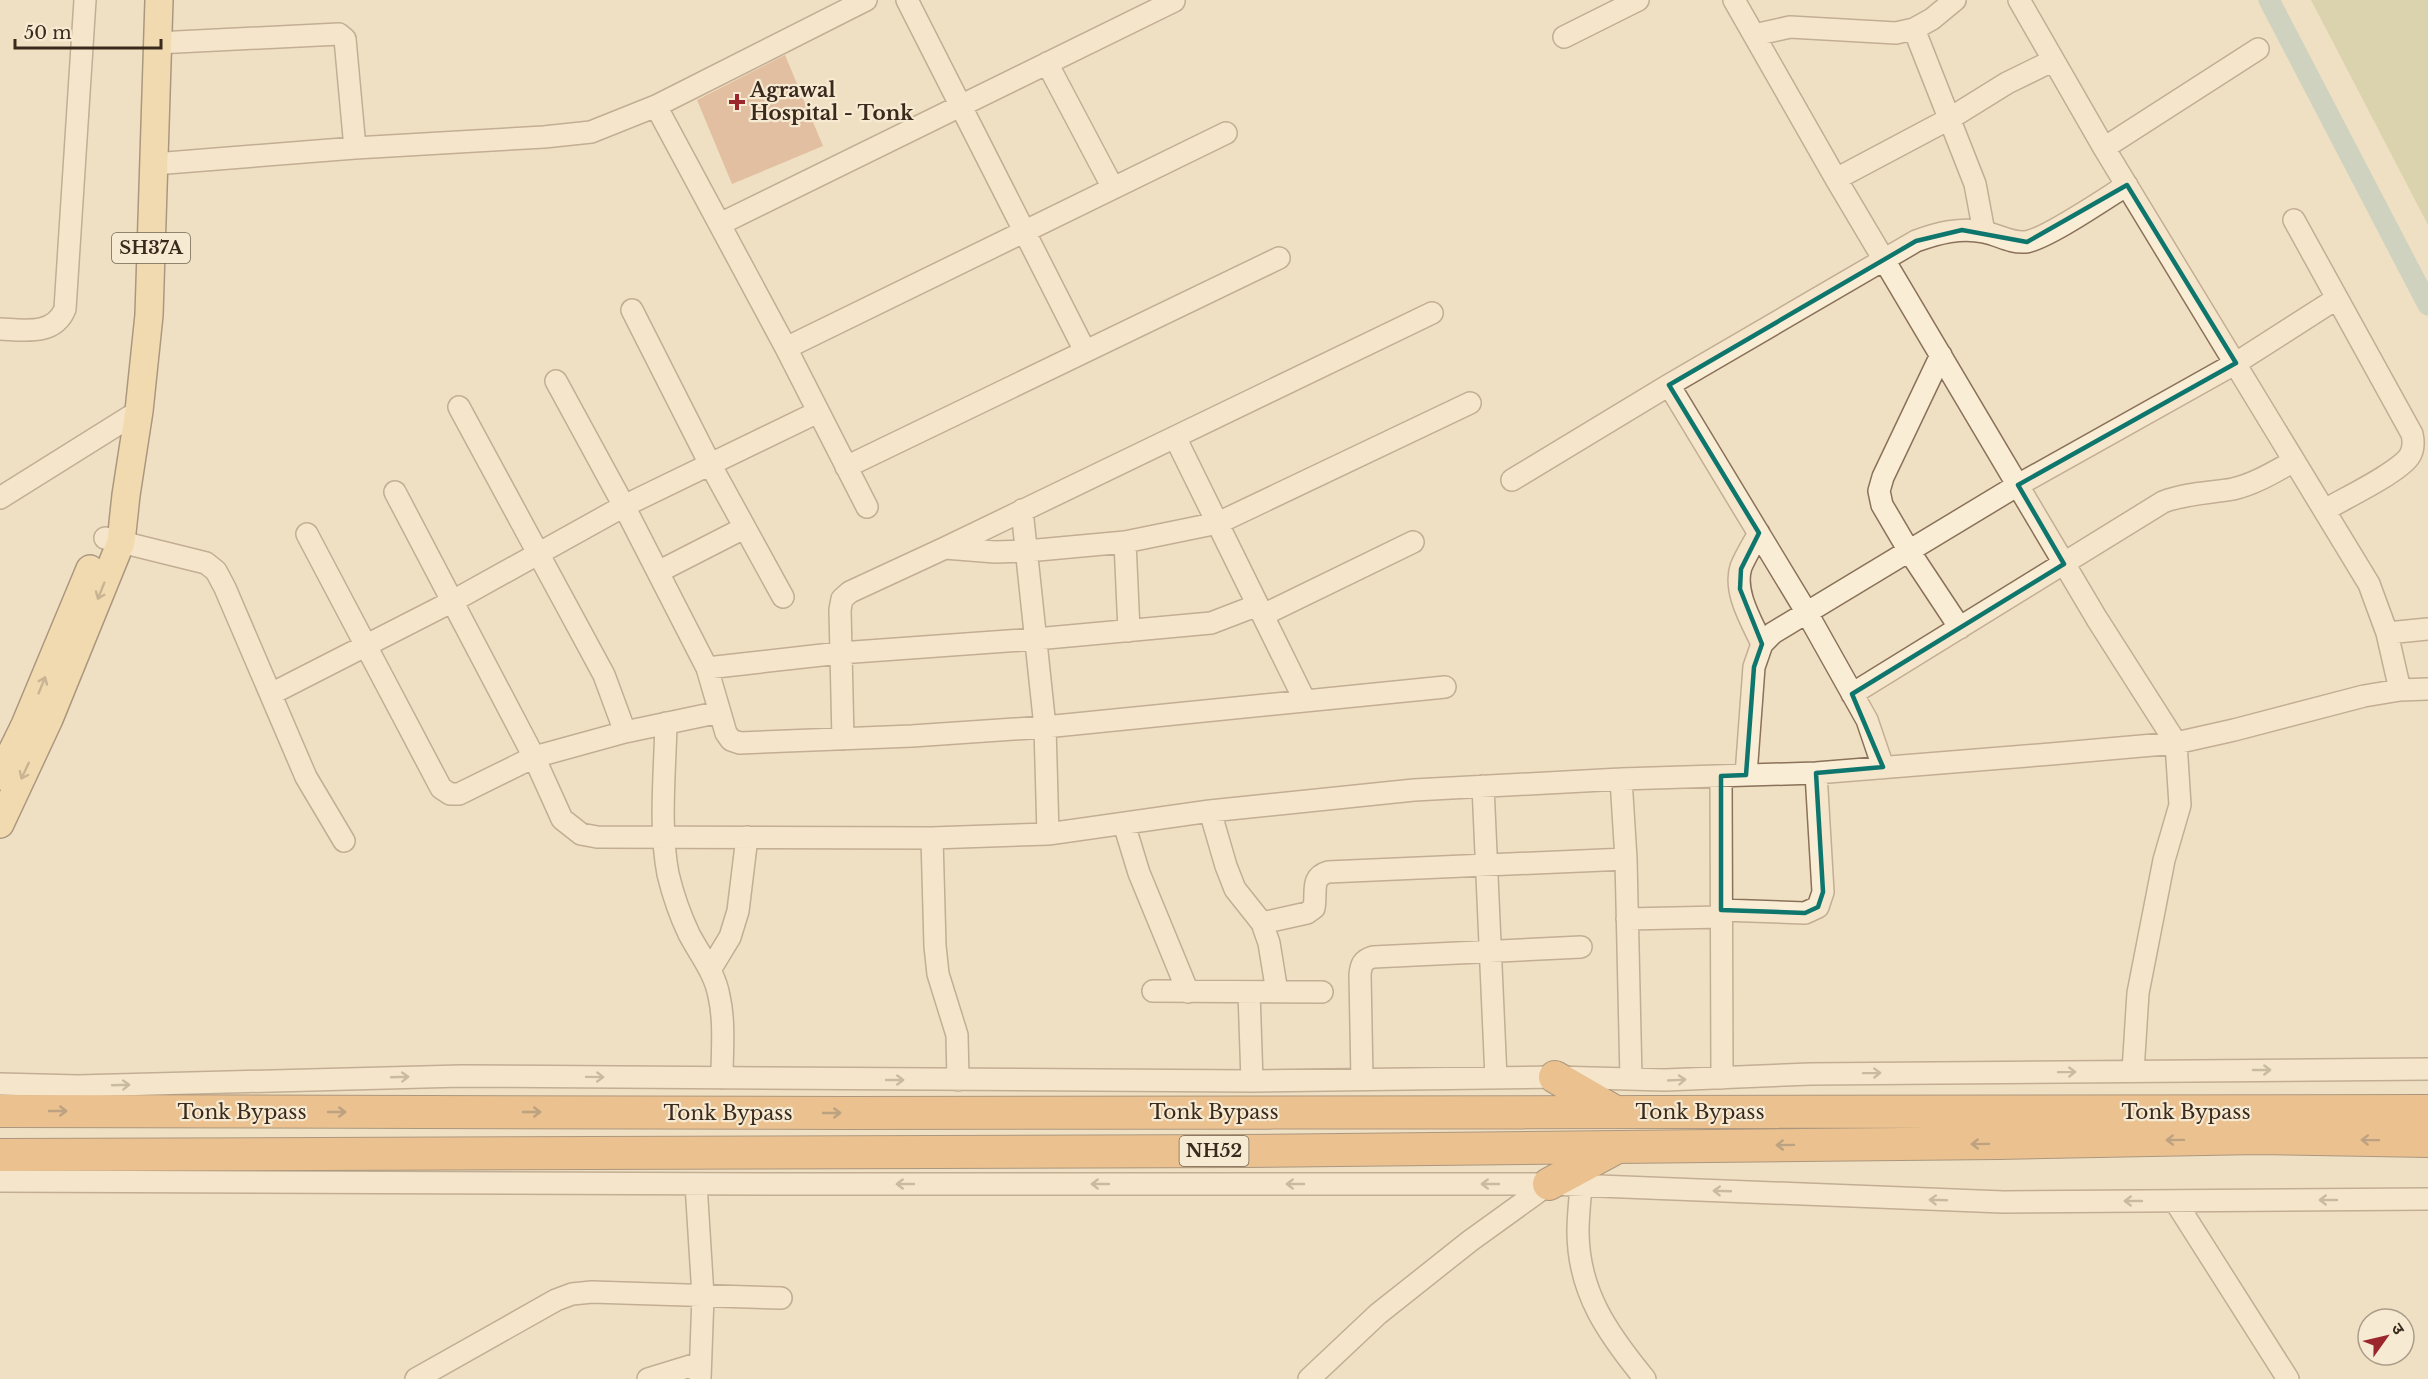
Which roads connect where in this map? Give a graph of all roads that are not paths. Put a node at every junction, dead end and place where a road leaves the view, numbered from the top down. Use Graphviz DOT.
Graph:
graph roads {
  1 [pos="85,0"];
  2 [pos="159,0"];
  3 [pos="866,0"];
  4 [pos="907,0"];
  5 [pos="1638,0"];
  6 [pos="1734,0"];
  7 [pos="1955,0"];
  8 [pos="2019,0"];
  9 [pos="1174,1"];
  10 [pos="1914,29"];
  11 [pos="1754,35"];
  12 [pos="1564,37"];
  13 [pos="158,43"];
  14 [pos="2258,49"];
  15 [pos="2052,61"];
  16 [pos="1047,63"];
  17 [pos="959,105"];
  18 [pos="656,106"];
  19 [pos="1949,119"];
  20 [pos="1226,133"];
  21 [pos="355,148"];
  22 [pos="2104,148"];
  23 [pos="154,165"];
  24 [pos="1836,179"];
  25 [pos="2127,185"];
  26 [pos="1113,188"];
  27 [pos="2294,220"];
  28 [pos="720,224"];
  29 [pos="1024,232"];
  30 [pos="1984,232"];
  31 [pos="1279,258"];
  32 [pos="1885,260"];
  33 [pos="2336,299"];
  34 [pos="632,310"];
  35 [pos="1432,314"];
  36 [pos="0,329"];
  37 [pos="786,348"];
  38 [pos="1085,351"];
  39 [pos="1941,355"];
  40 [pos="2236,363"];
  41 [pos="556,381"];
  42 [pos="1669,385"];
  43 [pos="1470,403"];
  44 [pos="459,407"];
  45 [pos="139,411"];
  46 [pos="818,412"];
  47 [pos="1175,437"];
  48 [pos="2294,461"];
  49 [pos="710,464"];
  50 [pos="846,466"];
  51 [pos="1512,480"];
  52 [pos="2018,486"];
  53 [pos="395,492"];
  54 [pos="0,498"];
  55 [pos="624,506"];
  56 [pos="867,507"];
  57 [pos="1022,510"];
  58 [pos="2325,510"];
  59 [pos="1218,523"];
  60 [pos="744,528"];
  61 [pos="1759,533"];
  62 [pos="307,534"];
  63 [pos="113,540"];
  64 [pos="1125,542"];
  65 [pos="1413,542"];
  66 [pos="945,548"];
  67 [pos="1027,551"];
  68 [pos="1909,551"];
  69 [pos="539,553"];
  70 [pos="2064,564"];
  71 [pos="658,572"];
  72 [pos="783,597"];
  73 [pos="453,601"];
  74 [pos="1260,610"];
  75 [pos="1808,613"];
  76 [pos="1960,628"];
  77 [pos="2428,629"];
  78 [pos="1130,631"];
  79 [pos="2387,633"];
  80 [pos="1036,639"];
  81 [pos="1762,644"];
  82 [pos="367,645"];
  83 [pos="840,652"];
  84 [pos="707,668"];
  85 [pos="1445,687"];
  86 [pos="2428,689"];
  87 [pos="2400,690"];
  88 [pos="271,694"];
  89 [pos="1852,694"];
  90 [pos="1305,701"];
  91 [pos="720,712"];
  92 [pos="666,723"];
  93 [pos="1045,727"];
  94 [pos="625,732"];
  95 [pos="843,739"];
  96 [pos="2176,743"];
  97 [pos="534,757"];
  98 [pos="1883,767"];
  99 [pos="1816,773"];
  100 [pos="1746,775"];
  101 [pos="0,776"];
  102 [pos="1721,776"];
  103 [pos="1621,779"];
  104 [pos="1483,786"];
  105 [pos="1210,811"];
  106 [pos="0,824"];
  107 [pos="1124,824"];
  108 [pos="1048,834"];
  109 [pos="665,837"];
  110 [pos="747,837"];
  111 [pos="932,838"];
  112 [pos="344,841"];
  113 [pos="1626,859"];
  114 [pos="1486,866"];
  115 [pos="1721,914"];
  116 [pos="1627,919"];
  117 [pos="1262,923"];
  118 [pos="1581,946"];
  119 [pos="1491,950"];
  120 [pos="710,970"];
  121 [pos="1153,992"];
  122 [pos="1188,992"];
  123 [pos="1249,992"];
  124 [pos="1277,992"];
  125 [pos="1322,992"];
  126 [pos="2428,1069"];
  127 [pos="2133,1071"];
  128 [pos="1556,1077"];
  129 [pos="722,1078"];
  130 [pos="1496,1078"];
  131 [pos="1722,1078"];
  132 [pos="1362,1079"];
  133 [pos="1631,1079"];
  134 [pos="958,1080"];
  135 [pos="1252,1081"];
  136 [pos="0,1084"];
  137 [pos="0,1111"];
  138 [pos="2428,1111"];
  139 [pos="1617,1112"];
  140 [pos="2428,1141"];
  141 [pos="1617,1147"];
  142 [pos="0,1155"];
  143 [pos="0,1181"];
  144 [pos="696,1184"];
  145 [pos="1549,1184"];
  146 [pos="1581,1185"];
  147 [pos="2428,1199"];
  148 [pos="2175,1201"];
  149 [pos="703,1296"];
  150 [pos="781,1298"];
  151 [pos="700,1371"];
  152 [pos="416,1379"];
  153 [pos="648,1379"];
  154 [pos="1309,1379"];
  155 [pos="1645,1379"];
  156 [pos="2288,1379"];
  1 -- 36 [label="street"];
  2 -- 13 [label="main road, SH37A"];
  3 -- 18 [label="street"];
  4 -- 17 [label="street"];
  5 -- 12 [label="street"];
  6 -- 11 [label="street"];
  7 -- 10 [label="street"];
  8 -- 15 [label="street"];
  9 -- 16 [label="street"];
  10 -- 11 [label="street"];
  10 -- 19 [label="street"];
  11 -- 24 [label="street"];
  13 -- 21 [label="street"];
  13 -- 23 [label="main road, SH37A"];
  14 -- 22 [label="street"];
  15 -- 19 [label="street"];
  15 -- 22 [label="street"];
  16 -- 17 [label="street"];
  16 -- 26 [label="street"];
  17 -- 28 [label="street"];
  17 -- 29 [label="street"];
  18 -- 21 [label="street"];
  18 -- 28 [label="street"];
  19 -- 24 [label="street"];
  19 -- 30 [label="street"];
  20 -- 26 [label="street"];
  21 -- 23 [label="street"];
  22 -- 25 [label="street"];
  23 -- 45 [label="main road, SH37A"];
  24 -- 32 [label="street"];
  25 -- 30 [label="street"];
  25 -- 40 [label="street"];
  26 -- 29 [label="street"];
  27 -- 33 [label="street"];
  28 -- 37 [label="street"];
  29 -- 37 [label="street"];
  29 -- 38 [label="street"];
  30 -- 32 [label="street"];
  31 -- 38 [label="street"];
  32 -- 39 [label="street"];
  32 -- 42 [label="street"];
  33 -- 40 [label="street"];
  33 -- 58 [label="street"];
  34 -- 49 [label="street"];
  35 -- 47 [label="street"];
  37 -- 46 [label="street"];
  38 -- 50 [label="street"];
  39 -- 52 [label="street"];
  39 -- 68 [label="street"];
  40 -- 48 [label="street"];
  40 -- 52 [label="street"];
  41 -- 55 [label="street"];
  42 -- 51 [label="street"];
  42 -- 61 [label="street"];
  43 -- 59 [label="street"];
  44 -- 69 [label="street"];
  45 -- 54 [label="street"];
  45 -- 63 [label="main road, SH37A"];
  46 -- 49 [label="street"];
  46 -- 50 [label="street"];
  47 -- 57 [label="street"];
  47 -- 59 [label="street"];
  48 -- 58 [label="street"];
  48 -- 70 [label="street"];
  49 -- 55 [label="street"];
  49 -- 60 [label="street"];
  50 -- 56 [label="street"];
  52 -- 68 [label="street"];
  52 -- 70 [label="street"];
  53 -- 73 [label="street"];
  55 -- 69 [label="street"];
  55 -- 71 [label="street"];
  57 -- 66 [label="street"];
  57 -- 67 [label="street"];
  58 -- 79 [label="street"];
  59 -- 64 [label="street"];
  59 -- 74 [label="street"];
  60 -- 71 [label="street"];
  60 -- 72 [label="street"];
  61 -- 75 [label="street"];
  61 -- 81 [label="street"];
  62 -- 82 [label="street"];
  63 -- 88 [label="street"];
  101 -- 63 [label="main road, SH37A, one-way"];
  63 -- 106 [label="main road, SH37A, one-way"];
  64 -- 67 [label="street"];
  64 -- 78 [label="street"];
  65 -- 74 [label="street"];
  66 -- 67 [label="street"];
  66 -- 83 [label="street"];
  67 -- 80 [label="street"];
  68 -- 75 [label="street"];
  68 -- 76 [label="street"];
  69 -- 73 [label="street"];
  69 -- 94 [label="street"];
  70 -- 76 [label="street"];
  70 -- 96 [label="street"];
  71 -- 84 [label="street"];
  73 -- 82 [label="street"];
  73 -- 97 [label="street"];
  74 -- 78 [label="street"];
  74 -- 90 [label="street"];
  75 -- 81 [label="street"];
  75 -- 89 [label="street"];
  76 -- 89 [label="street"];
  77 -- 79 [label="street"];
  78 -- 80 [label="street"];
  79 -- 87 [label="street"];
  80 -- 83 [label="street"];
  80 -- 93 [label="street"];
  81 -- 100 [label="street"];
  82 -- 88 [label="street"];
  82 -- 97 [label="street"];
  83 -- 84 [label="street"];
  83 -- 95 [label="street"];
  84 -- 91 [label="street"];
  85 -- 90 [label="street"];
  86 -- 87 [label="street"];
  87 -- 96 [label="street"];
  88 -- 112 [label="street"];
  89 -- 98 [label="street"];
  90 -- 93 [label="street"];
  91 -- 92 [label="street"];
  91 -- 95 [label="street"];
  92 -- 94 [label="street"];
  92 -- 109 [label="street"];
  93 -- 95 [label="street"];
  93 -- 108 [label="street"];
  94 -- 97 [label="street"];
  96 -- 98 [label="street"];
  96 -- 127 [label="street"];
  97 -- 109 [label="street"];
  98 -- 99 [label="street"];
  99 -- 100 [label="street"];
  99 -- 115 [label="street"];
  100 -- 102 [label="street"];
  102 -- 103 [label="street"];
  102 -- 115 [label="street"];
  103 -- 104 [label="street"];
  103 -- 113 [label="street"];
  104 -- 105 [label="street"];
  104 -- 114 [label="street"];
  105 -- 107 [label="street"];
  105 -- 117 [label="street"];
  107 -- 108 [label="street"];
  107 -- 122 [label="street"];
  108 -- 111 [label="street"];
  109 -- 110 [label="street"];
  109 -- 120 [label="street"];
  110 -- 111 [label="street"];
  110 -- 120 [label="street"];
  111 -- 134 [label="street"];
  113 -- 114 [label="street"];
  113 -- 116 [label="street"];
  114 -- 117 [label="street"];
  114 -- 119 [label="street"];
  115 -- 116 [label="street"];
  115 -- 131 [label="street"];
  116 -- 133 [label="street"];
  117 -- 124 [label="street"];
  118 -- 119 [label="street"];
  119 -- 130 [label="street"];
  119 -- 132 [label="street"];
  120 -- 129 [label="street"];
  121 -- 122 [label="street"];
  122 -- 123 [label="street"];
  123 -- 124 [label="street"];
  123 -- 135 [label="street"];
  124 -- 125 [label="street"];
  127 -- 126 [label="street, one-way"];
  131 -- 127 [label="street, one-way"];
  128 -- 130 [label="street"];
  128 -- 133 [label="street"];
  128 -- 139 [label="highway"];
  129 -- 134 [label="street, one-way"];
  136 -- 129 [label="street, one-way"];
  130 -- 132 [label="street"];
  133 -- 131 [label="street, one-way"];
  132 -- 135 [label="street"];
  134 -- 135 [label="street"];
  137 -- 139 [label="highway, Tonk Bypass / NH52, one-way"];
  138 -- 139 [label="highway, Tonk Bypass / NH52"];
  140 -- 141 [label="highway, NH52, one-way"];
  141 -- 142 [label="highway, NH52"];
  141 -- 145 [label="highway"];
  143 -- 144 [label="street"];
  145 -- 144 [label="street, one-way"];
  144 -- 149 [label="street"];
  145 -- 146 [label="street"];
  145 -- 154 [label="street"];
  148 -- 146 [label="street, one-way"];
  146 -- 155 [label="street"];
  147 -- 148 [label="street, one-way"];
  148 -- 156 [label="street"];
  149 -- 150 [label="street"];
  149 -- 151 [label="street"];
  149 -- 152 [label="street"];
  151 -- 153 [label="street"];
}
